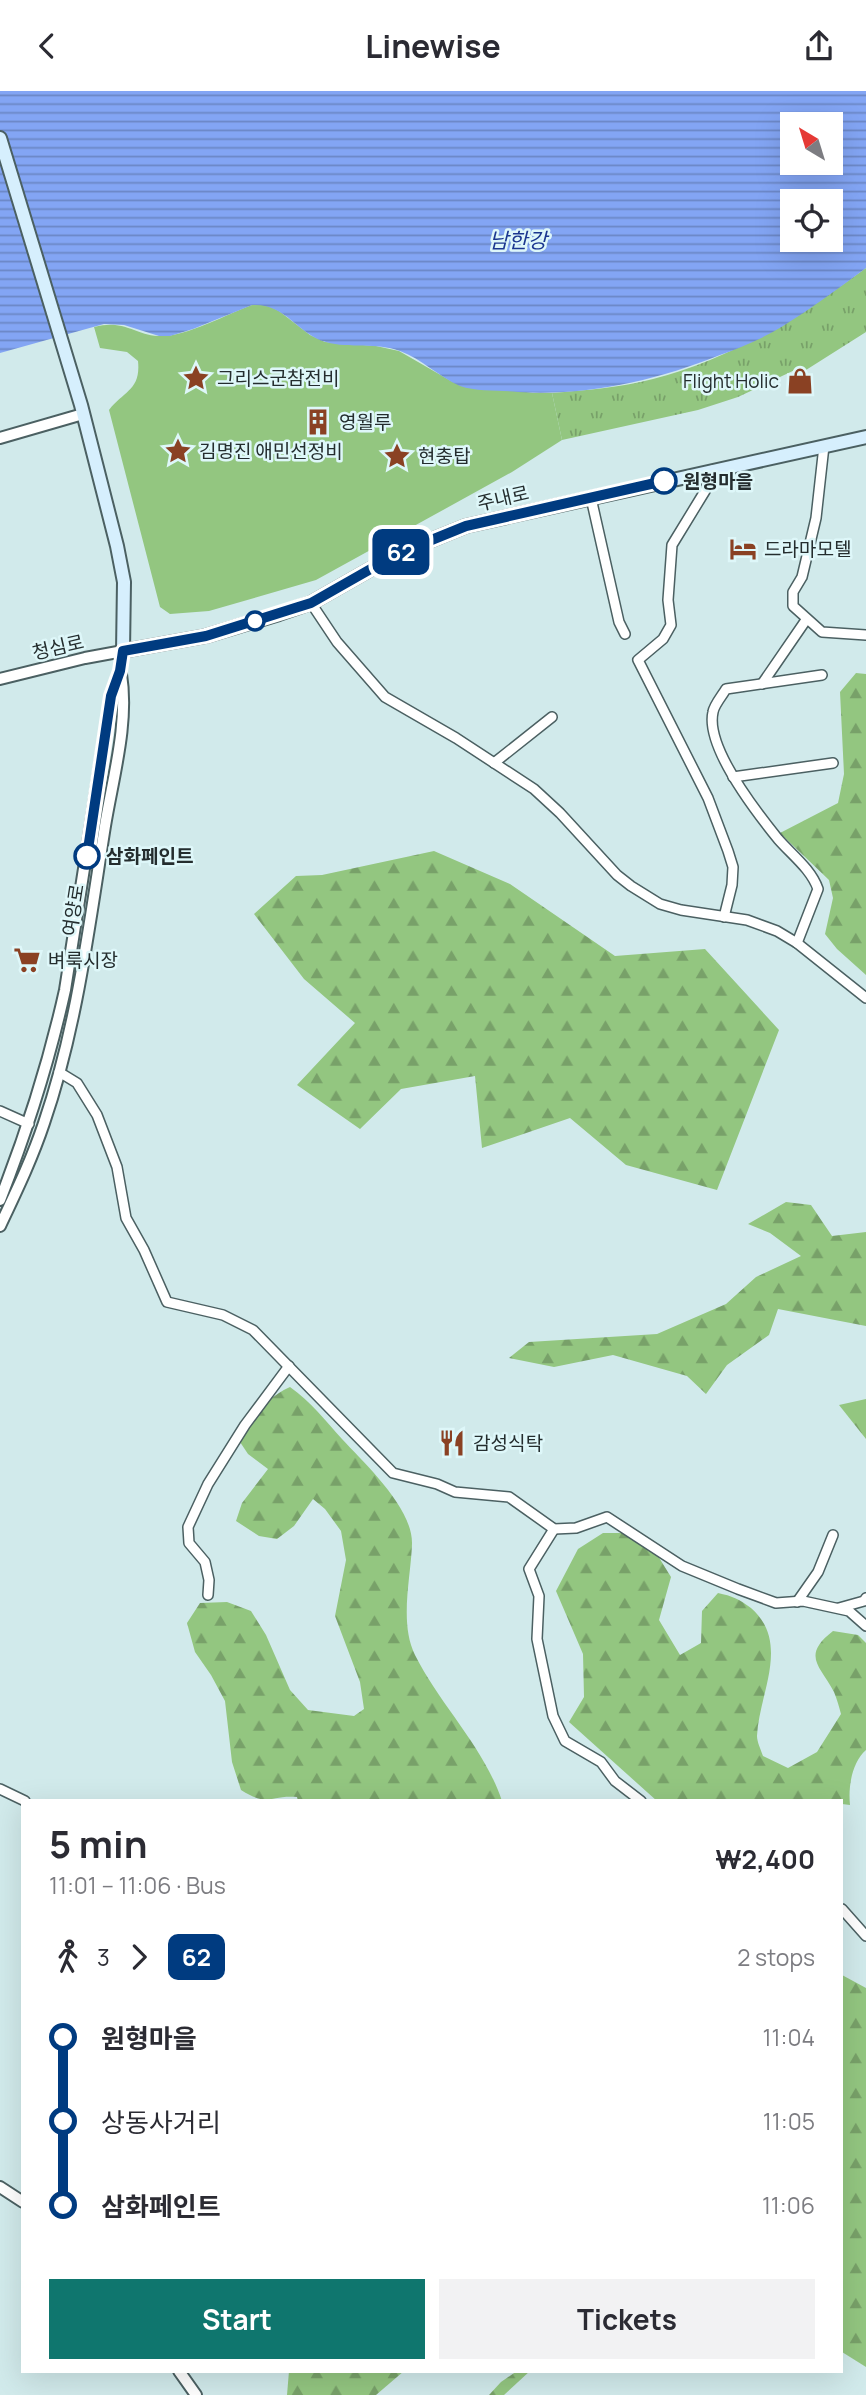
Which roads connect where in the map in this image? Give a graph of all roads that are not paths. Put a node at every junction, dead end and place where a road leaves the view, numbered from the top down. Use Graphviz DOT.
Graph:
graph roads {
  1 [pos="0,138"];
  2 [pos="82,409"];
  3 [pos="866,437"];
  4 [pos="0,438"];
  5 [pos="824,446"];
  6 [pos="712,470"];
  7 [pos="591,498"];
  8 [pos="311,603"];
  9 [pos="806,620"];
  10 [pos="625,634"];
  11 [pos="866,635"];
  12 [pos="123,651"];
  13 [pos="120,671"];
  14 [pos="821,675"];
  15 [pos="0,678"];
  16 [pos="762,684"];
  17 [pos="552,717"];
  18 [pos="494,763"];
  19 [pos="833,763"];
  20 [pos="733,777"];
  21 [pos="723,917"];
  22 [pos="797,943"];
  23 [pos="866,998"];
  24 [pos="46,1068"];
  25 [pos="59,1072"];
  26 [pos="0,1111"];
  27 [pos="29,1124"];
  28 [pos="0,1200"];
  29 [pos="0,1226"];
  30 [pos="289,1366"];
  31 [pos="554,1528"];
  32 [pos="833,1535"];
  33 [pos="208,1595"];
  34 [pos="866,1598"];
  35 [pos="797,1602"];
  36 [pos="838,1609"];
  37 [pos="866,1626"];
  38 [pos="0,1789"];
  39 [pos="638,1799"];
  40 [pos="21,1800"];
  41 [pos="843,1910"];
  42 [pos="866,1936"];
  43 [pos="0,2187"];
  44 [pos="21,2201"];
  45 [pos="180,2373"];
  46 [pos="196,2395"];
  1 -- 2 [label="main road, 여양로"];
  2 -- 4 [label="street"];
  2 -- 12 [label="main road, 여양로"];
  3 -- 5 [label="main road, 주내로"];
  5 -- 6 [label="main road, 주내로"];
  5 -- 9 [label="street"];
  6 -- 7 [label="main road, 주내로"];
  6 -- 21 [label="street"];
  7 -- 8 [label="main road, 주내로"];
  7 -- 10 [label="street"];
  8 -- 12 [label="main road, 주내로"];
  8 -- 18 [label="street"];
  9 -- 11 [label="street"];
  9 -- 16 [label="street"];
  12 -- 13 [label="street, 여양로"];
  12 -- 15 [label="street, 청심로"];
  13 -- 24 [label="street, 여양로"];
  13 -- 25 [label="street, 여양로"];
  14 -- 16 [label="street"];
  16 -- 20 [label="street"];
  17 -- 18 [label="street"];
  18 -- 21 [label="street"];
  19 -- 20 [label="street"];
  20 -- 22 [label="street"];
  21 -- 22 [label="street"];
  22 -- 23 [label="street"];
  24 -- 25 [label="street"];
  24 -- 27 [label="street, 여양로"];
  25 -- 29 [label="street, 여양로"];
  25 -- 30 [label="street"];
  26 -- 27 [label="street"];
  27 -- 28 [label="street, 여양로"];
  30 -- 31 [label="street"];
  30 -- 33 [label="street"];
  31 -- 35 [label="street"];
  31 -- 39 [label="street"];
  32 -- 35 [label="street"];
  34 -- 36 [label="street"];
  35 -- 36 [label="street"];
  36 -- 37 [label="street"];
  38 -- 40 [label="street"];
  41 -- 42 [label="street"];
  43 -- 44 [label="street"];
  45 -- 46 [label="street"];
}
